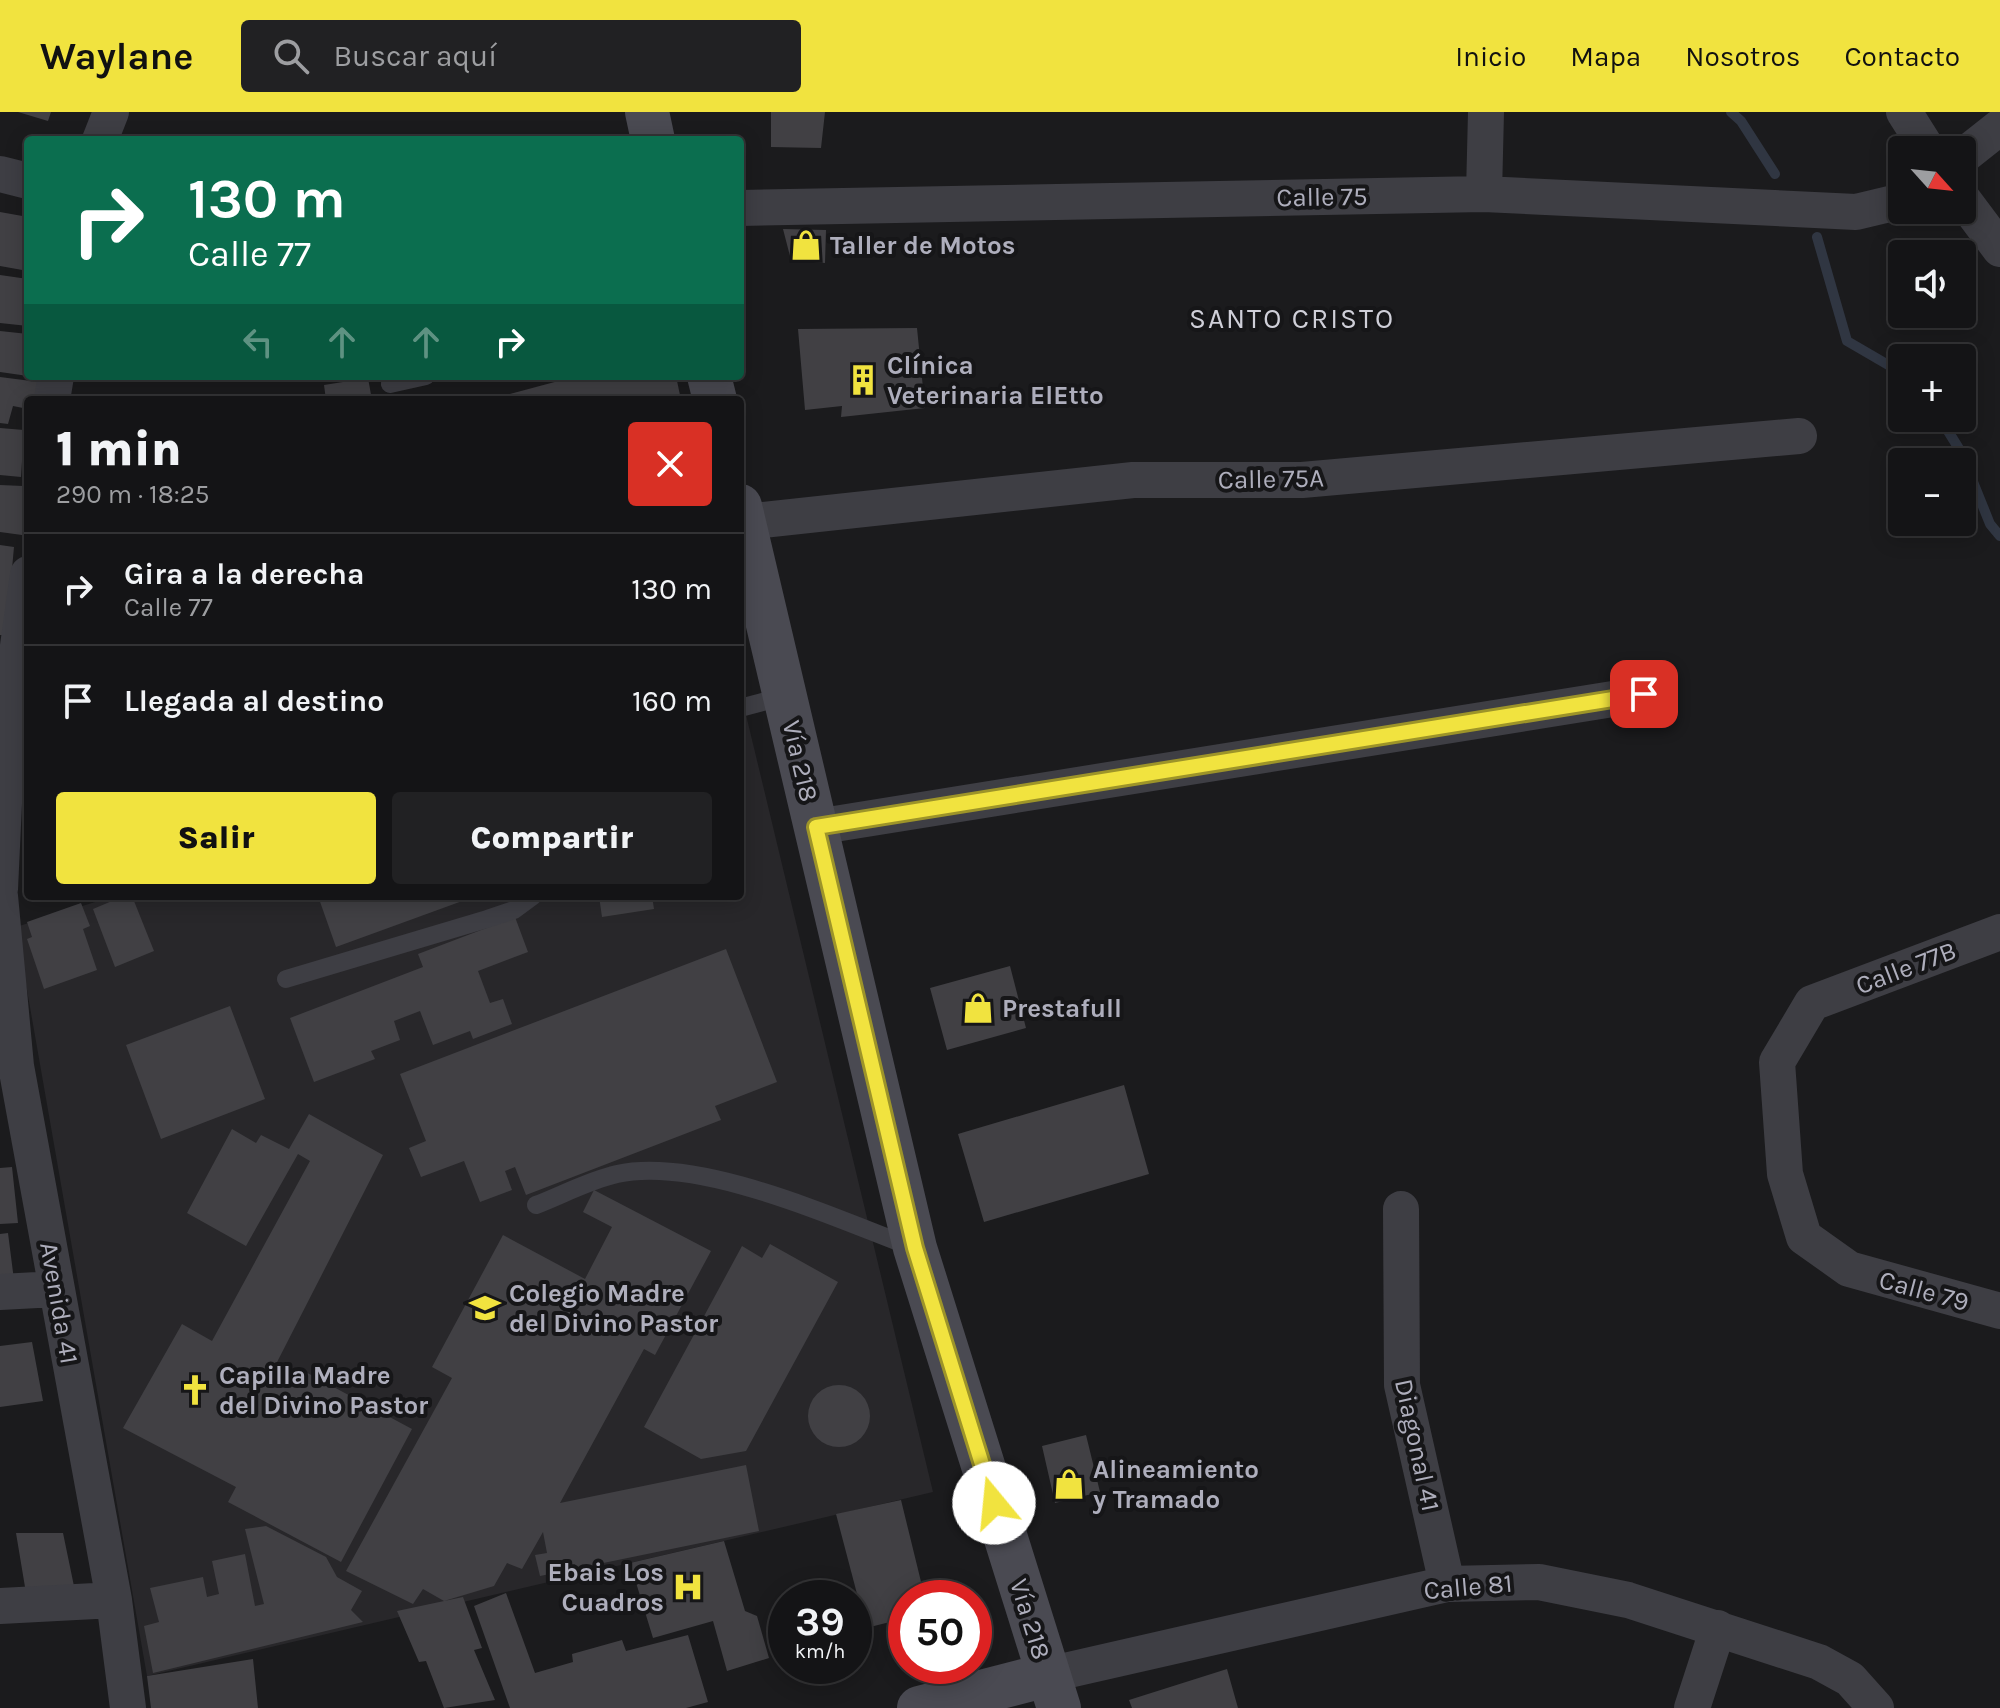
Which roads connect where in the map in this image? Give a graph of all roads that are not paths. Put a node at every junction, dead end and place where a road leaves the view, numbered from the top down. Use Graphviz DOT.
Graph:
graph roads {
  1 [pos="111,112"];
  2 [pos="647,112"];
  3 [pos="1486,112"];
  4 [pos="1904,112"];
  5 [pos="2000,127"];
  6 [pos="102,136"];
  7 [pos="652,136"];
  8 [pos="1919,136"];
  9 [pos="1976,146"];
  10 [pos="0,174"];
  11 [pos="24,180"];
  12 [pos="1484,194"];
  13 [pos="1888,204"];
  14 [pos="744,208"];
  15 [pos="1976,217"];
  16 [pos="2000,249"];
  17 [pos="408,380"];
  18 [pos="390,384"];
  19 [pos="1799,436"];
  20 [pos="744,533"];
  21 [pos="24,610"];
  22 [pos="1644,694"];
  23 [pos="785,696"];
  24 [pos="744,707"];
  25 [pos="12,717"];
  26 [pos="816,827"];
  27 [pos="0,889"];
  28 [pos="0,896"];
  29 [pos="528,900"];
  30 [pos="2000,932"];
  31 [pos="286,979"];
  32 [pos="1812,1003"];
  33 [pos="8,1067"];
  34 [pos="536,1205"];
  35 [pos="1401,1209"];
  36 [pos="915,1248"];
  37 [pos="56,1289"];
  38 [pos="0,1292"];
  39 [pos="2000,1311"];
  40 [pos="1447,1584"];
  41 [pos="114,1600"];
  42 [pos="0,1606"];
  43 [pos="1718,1628"];
  44 [pos="1053,1691"];
  45 [pos="1874,1706"];
  46 [pos="128,1708"];
  47 [pos="919,1708"];
  48 [pos="1692,1708"];
  1 -- 6 [label="street"];
  2 -- 7 [label="main road"];
  3 -- 12 [label="street"];
  4 -- 8 [label="street"];
  5 -- 9 [label="street"];
  10 -- 11 [label="street"];
  12 -- 13 [label="street, Calle 75"];
  12 -- 14 [label="street, Calle 75"];
  15 -- 16 [label="street"];
  17 -- 18 [label="lane"];
  19 -- 20 [label="street, Calle 75A"];
  20 -- 23 [label="main road, Vía 218"];
  21 -- 25 [label="street"];
  22 -- 26 [label="street"];
  23 -- 24 [label="lane"];
  23 -- 26 [label="main road, Vía 218"];
  25 -- 27 [label="street"];
  26 -- 36 [label="main road, Vía 218"];
  28 -- 33 [label="street, Avenida 41"];
  29 -- 31 [label="lane"];
  30 -- 32 [label="street, Calle 77B"];
  32 -- 39 [label="street, Calle 79"];
  33 -- 37 [label="street, Avenida 41"];
  34 -- 36 [label="lane"];
  35 -- 40 [label="street, Diagonal 41"];
  36 -- 44 [label="main road, Vía 218"];
  37 -- 38 [label="street"];
  37 -- 41 [label="street, Avenida 41"];
  40 -- 43 [label="street, Calle 81"];
  40 -- 44 [label="street, Calle 81"];
  41 -- 42 [label="street"];
  41 -- 46 [label="street, Avenida 41"];
  43 -- 45 [label="street, Calle 81"];
  43 -- 48 [label="street"];
  44 -- 47 [label="main road"];
}
